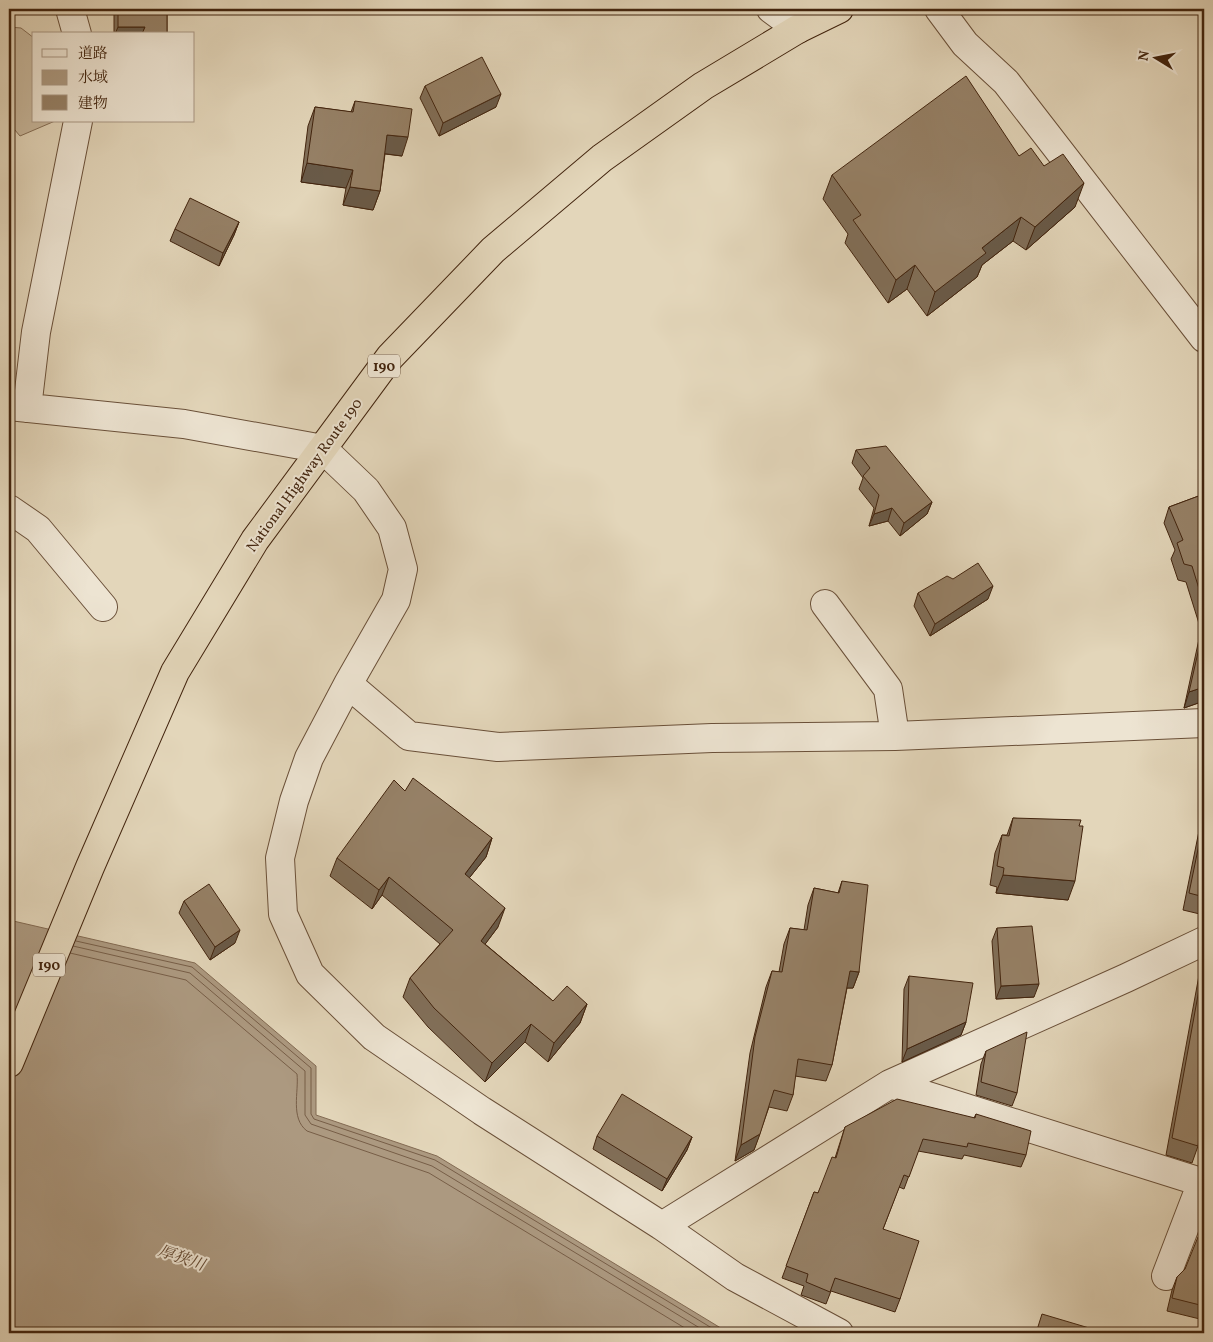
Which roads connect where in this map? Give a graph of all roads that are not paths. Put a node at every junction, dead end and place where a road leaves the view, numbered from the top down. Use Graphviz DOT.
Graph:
graph roads {
  1 [pos="70,9"];
  2 [pos="771,9"];
  3 [pos="839,9"];
  4 [pos="939,9"];
  5 [pos="798,28"];
  6 [pos="76,32"];
  7 [pos="78,122"];
  8 [pos="1204,338"];
  9 [pos="18,407"];
  10 [pos="324,449"];
  11 [pos="9,510"];
  12 [pos="825,604"];
  13 [pos="103,607"];
  14 [pos="348,684"];
  15 [pos="1204,723"];
  16 [pos="895,736"];
  17 [pos="1204,941"];
  18 [pos="9,1063"];
  19 [pos="890,1084"];
  20 [pos="1203,1183"];
  21 [pos="662,1226"];
  22 [pos="1166,1276"];
  23 [pos="840,1333"];
  1 -- 6 [label="street"];
  2 -- 5 [label="street"];
  3 -- 5 [label="highway, National Highway Route 190 / 190"];
  4 -- 8 [label="street"];
  5 -- 10 [label="highway, National Highway Route 190 / 190"];
  7 -- 9 [label="street"];
  9 -- 10 [label="street"];
  10 -- 14 [label="street"];
  10 -- 18 [label="highway, National Highway Route 190 / 190"];
  11 -- 13 [label="street"];
  12 -- 16 [label="street"];
  14 -- 16 [label="street"];
  14 -- 21 [label="street"];
  15 -- 16 [label="street"];
  17 -- 19 [label="street"];
  19 -- 20 [label="street"];
  19 -- 21 [label="street"];
  20 -- 22 [label="street"];
  21 -- 23 [label="street"];
}
